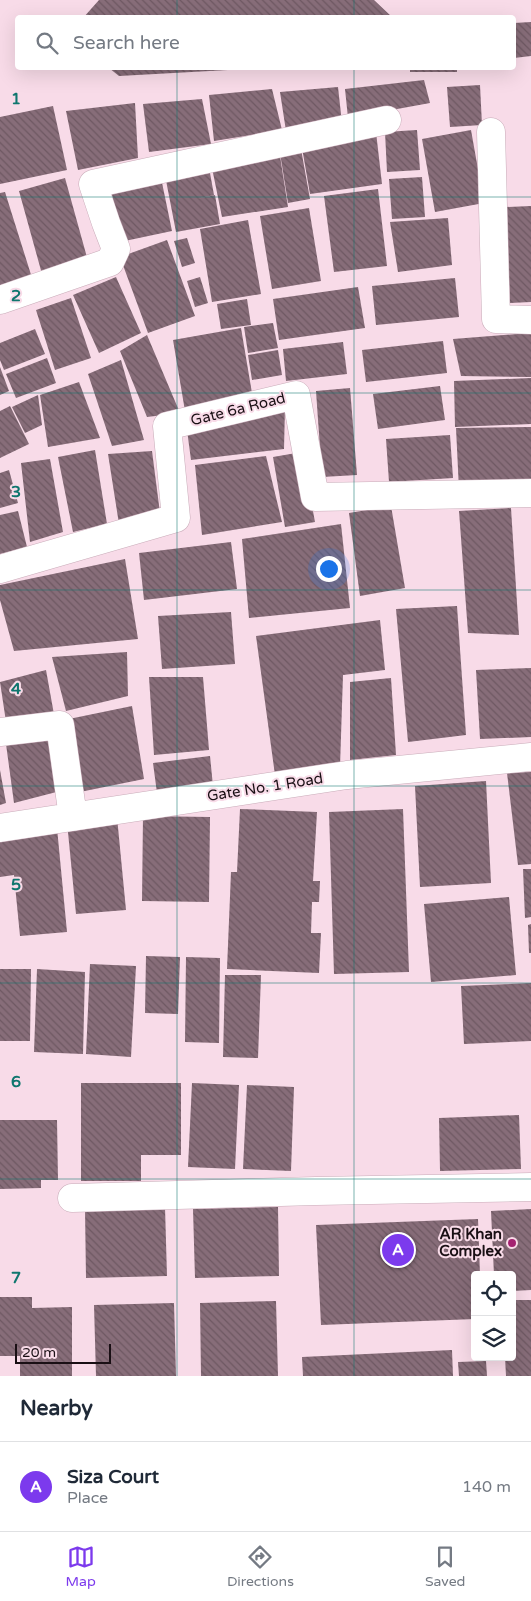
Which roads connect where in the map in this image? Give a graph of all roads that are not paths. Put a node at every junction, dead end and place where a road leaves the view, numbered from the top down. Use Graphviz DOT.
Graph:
graph roads {
  1 [pos="387,120"];
  2 [pos="491,132"];
  3 [pos="0,300"];
  4 [pos="531,320"];
  5 [pos="531,493"];
  6 [pos="0,569"];
  7 [pos="0,732"];
  8 [pos="531,757"];
  9 [pos="73,817"];
  10 [pos="0,828"];
  11 [pos="531,1187"];
  12 [pos="72,1198"];
  1 -- 3 [label="street"];
  2 -- 4 [label="street"];
  5 -- 6 [label="street, Gate 6a Road"];
  7 -- 9 [label="street"];
  8 -- 9 [label="street, Gate No. 1 Road"];
  9 -- 10 [label="street, Gate No. 1 Road"];
  11 -- 12 [label="street"];
}
